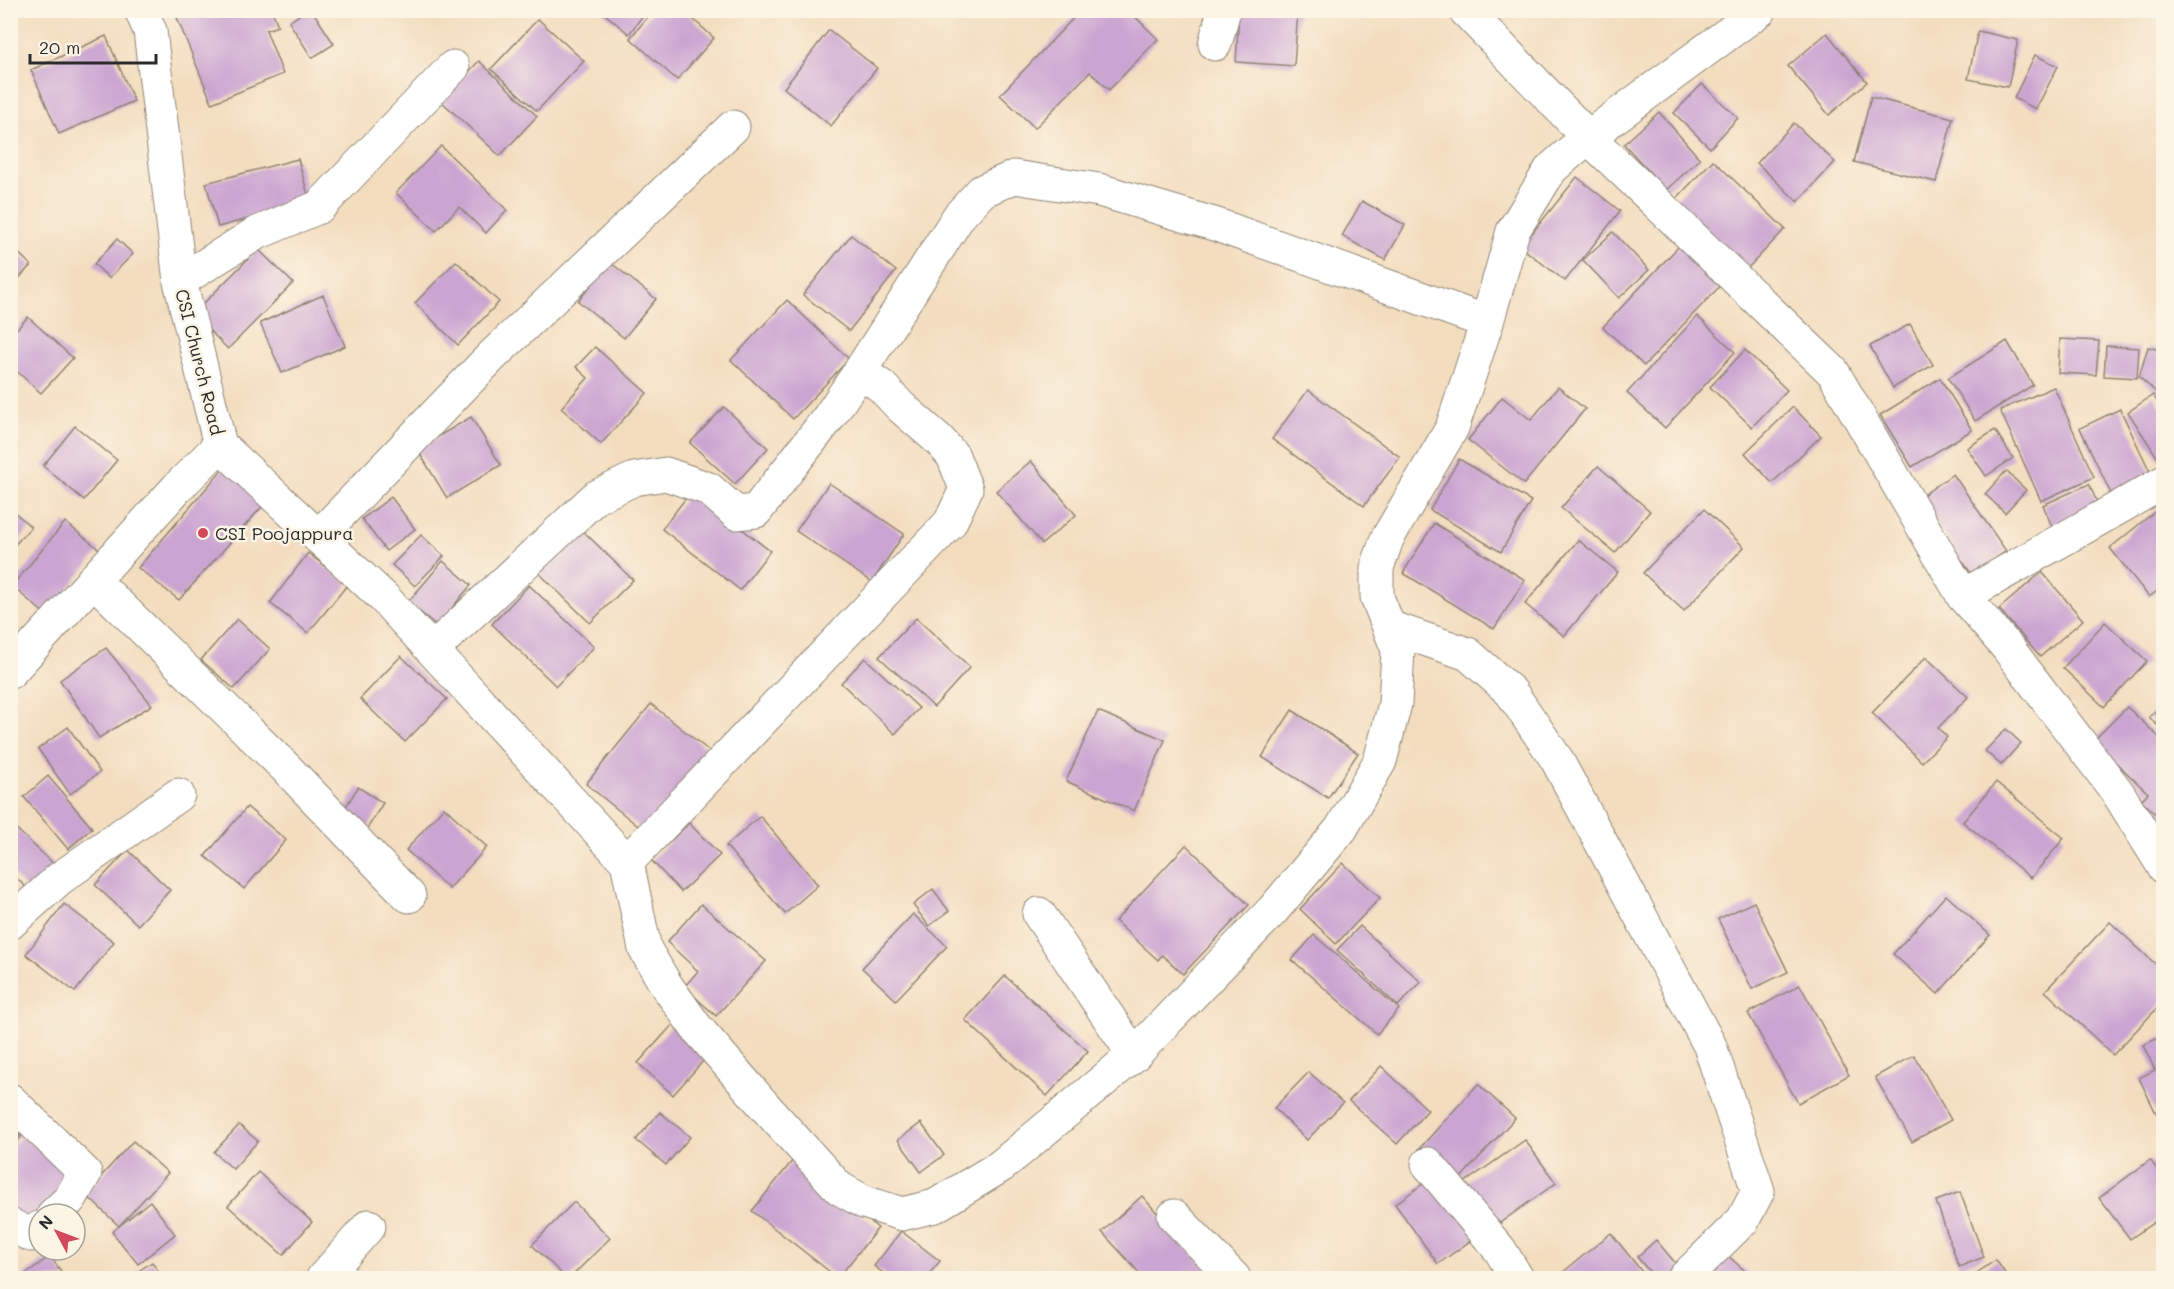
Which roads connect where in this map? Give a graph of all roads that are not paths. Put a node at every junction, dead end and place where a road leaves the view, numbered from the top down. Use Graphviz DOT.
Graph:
graph roads {
  1 [pos="141,10"];
  2 [pos="1224,10"];
  3 [pos="1466,10"];
  4 [pos="1760,10"];
  5 [pos="1215,44"];
  6 [pos="453,67"];
  7 [pos="733,127"];
  8 [pos="1588,137"];
  9 [pos="180,281"];
  10 [pos="1487,322"];
  11 [pos="860,371"];
  12 [pos="220,445"];
  13 [pos="2163,482"];
  14 [pos="318,537"];
  15 [pos="93,580"];
  16 [pos="1963,596"];
  17 [pos="1389,627"];
  18 [pos="432,650"];
  19 [pos="10,672"];
  20 [pos="178,795"];
  21 [pos="627,862"];
  22 [pos="2163,867"];
  23 [pos="409,897"];
  24 [pos="1039,914"];
  25 [pos="10,923"];
  26 [pos="1134,1055"];
  27 [pos="10,1100"];
  28 [pos="1428,1164"];
  29 [pos="67,1202"];
  30 [pos="1174,1216"];
  31 [pos="10,1224"];
  32 [pos="369,1226"];
  33 [pos="27,1233"];
  34 [pos="323,1278"];
  35 [pos="1234,1278"];
  36 [pos="1517,1278"];
  37 [pos="1684,1278"];
  1 -- 9 [label="street, CSI Church Road"];
  2 -- 5 [label="street"];
  3 -- 8 [label="street"];
  4 -- 8 [label="street"];
  6 -- 9 [label="street"];
  7 -- 14 [label="street"];
  8 -- 10 [label="street"];
  8 -- 16 [label="street"];
  9 -- 12 [label="street, CSI Church Road"];
  10 -- 11 [label="street"];
  10 -- 17 [label="street"];
  11 -- 18 [label="street"];
  11 -- 21 [label="street"];
  12 -- 14 [label="street"];
  12 -- 15 [label="street, CSI Church Road"];
  13 -- 16 [label="street"];
  14 -- 18 [label="street"];
  15 -- 19 [label="street, CSI Church Road"];
  15 -- 23 [label="street"];
  16 -- 22 [label="street"];
  17 -- 26 [label="street"];
  17 -- 37 [label="street"];
  18 -- 21 [label="street"];
  20 -- 25 [label="street"];
  21 -- 26 [label="street"];
  24 -- 26 [label="street"];
  27 -- 29 [label="street"];
  28 -- 36 [label="street"];
  30 -- 35 [label="street"];
  31 -- 33 [label="street"];
  32 -- 34 [label="street"];
}
